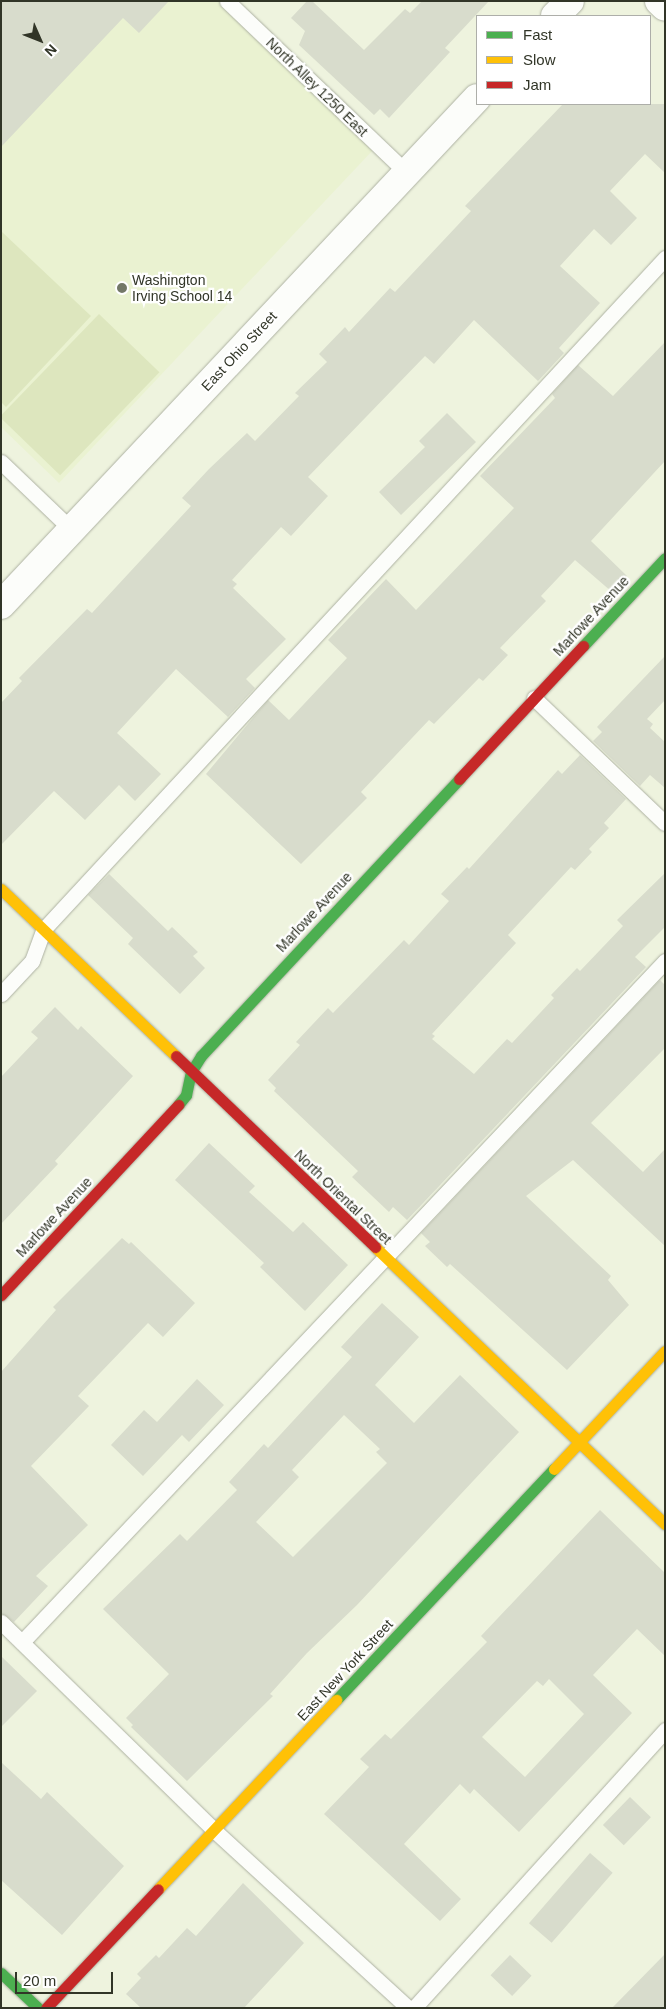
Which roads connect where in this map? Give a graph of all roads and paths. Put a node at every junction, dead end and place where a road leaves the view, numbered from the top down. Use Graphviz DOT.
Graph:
graph roads {
  1 [pos="227,1"];
  2 [pos="570,1"];
  3 [pos="659,1"];
  4 [pos="665,7"];
  5 [pos="556,15"];
  6 [pos="476,99"];
  7 [pos="406,172"];
  8 [pos="665,258"];
  9 [pos="1,462"];
  10 [pos="72,530"];
  11 [pos="665,558"];
  12 [pos="1,605"];
  13 [pos="534,698"];
  14 [pos="665,824"];
  15 [pos="1,889"];
  16 [pos="43,930"];
  17 [pos="665,961"];
  18 [pos="1,994"];
  19 [pos="190,1072"];
  20 [pos="383,1256"];
  21 [pos="1,1295"];
  22 [pos="665,1351"];
  23 [pos="579,1442"];
  24 [pos="665,1524"];
  25 [pos="1,1622"];
  26 [pos="22,1642"];
  27 [pos="665,1730"];
  28 [pos="215,1831"];
  29 [pos="1,1973"];
  30 [pos="38,2008"];
  31 [pos="46,2008"];
  32 [pos="408,2008"];
  33 [pos="414,2008"];
  1 -- 7 [label="lane, North Alley 1250 East"];
  2 -- 5 [label="street"];
  3 -- 4 [label="street"];
  6 -- 7 [label="street, East Ohio Street"];
  7 -- 10 [label="street, East Ohio Street"];
  8 -- 16 [label="lane"];
  9 -- 10 [label="lane"];
  10 -- 12 [label="street, East Ohio Street"];
  11 -- 13 [label="street, Marlowe Avenue"];
  13 -- 14 [label="lane"];
  13 -- 19 [label="street, Marlowe Avenue"];
  15 -- 16 [label="street, North Oriental Street"];
  16 -- 18 [label="lane"];
  16 -- 19 [label="street, North Oriental Street"];
  17 -- 20 [label="lane"];
  19 -- 20 [label="street, North Oriental Street"];
  19 -- 21 [label="street, Marlowe Avenue"];
  20 -- 23 [label="street, North Oriental Street"];
  20 -- 26 [label="lane"];
  22 -- 23 [label="street, East New York Street"];
  23 -- 24 [label="street, North Oriental Street"];
  23 -- 28 [label="street, East New York Street"];
  25 -- 26 [label="lane"];
  26 -- 28 [label="lane"];
  27 -- 33 [label="lane"];
  28 -- 31 [label="street, East New York Street"];
  28 -- 32 [label="lane"];
  29 -- 30 [label="street"];
}
